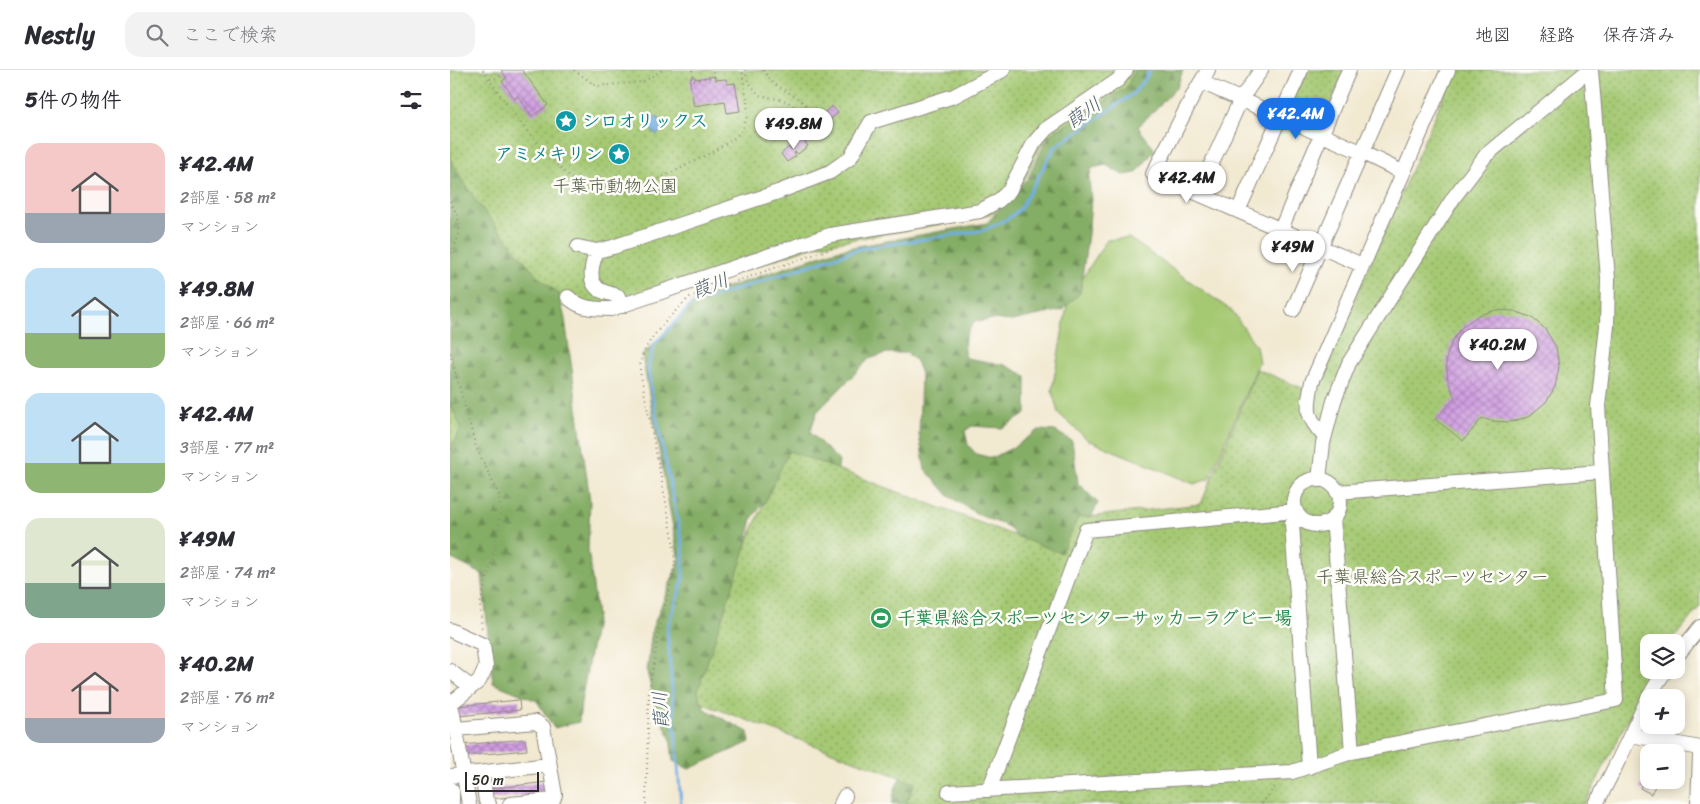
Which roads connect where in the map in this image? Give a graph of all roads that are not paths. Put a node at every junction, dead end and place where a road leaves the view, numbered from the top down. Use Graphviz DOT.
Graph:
graph roads {
  1 [pos="1003,70"];
  2 [pos="1126,70"];
  3 [pos="1261,70"];
  4 [pos="1301,70"];
  5 [pos="1349,70"];
  6 [pos="1398,70"];
  7 [pos="1448,70"];
  8 [pos="1590,70"];
  9 [pos="1205,76"];
  10 [pos="1241,99"];
  11 [pos="1280,118"];
  12 [pos="1321,135"];
  13 [pos="1361,152"];
  14 [pos="1402,172"];
  15 [pos="1198,193"];
  16 [pos="1238,211"];
  17 [pos="1281,229"];
  18 [pos="578,247"];
  19 [pos="1320,247"];
  20 [pos="597,251"];
  21 [pos="1362,265"];
  22 [pos="568,297"];
  23 [pos="622,306"];
  24 [pos="1293,310"];
  25 [pos="1324,436"];
  26 [pos="1602,472"];
  27 [pos="1319,480"];
  28 [pos="1337,492"];
  29 [pos="1298,514"];
  30 [pos="1333,518"];
  31 [pos="1700,627"];
  32 [pos="450,630"];
  33 [pos="1685,646"];
  34 [pos="450,672"];
  35 [pos="1659,679"];
  36 [pos="471,687"];
  37 [pos="451,704"];
  38 [pos="456,730"];
  39 [pos="1631,735"];
  40 [pos="1700,748"];
  41 [pos="1352,752"];
  42 [pos="1700,755"];
  43 [pos="549,765"];
  44 [pos="1309,767"];
  45 [pos="482,773"];
  46 [pos="457,775"];
  47 [pos="1699,786"];
  48 [pos="450,789"];
  49 [pos="989,790"];
  50 [pos="949,792"];
  51 [pos="452,804"];
  52 [pos="469,804"];
  53 [pos="489,804"];
  54 [pos="510,804"];
  55 [pos="1596,804"];
  56 [pos="1698,804"];
  1 -- 20 [label="street"];
  2 -- 23 [label="street"];
  3 -- 10 [label="street"];
  4 -- 11 [label="street"];
  5 -- 12 [label="street"];
  6 -- 13 [label="street"];
  7 -- 14 [label="street"];
  8 -- 25 [label="street"];
  8 -- 26 [label="street"];
  9 -- 10 [label="street"];
  9 -- 15 [label="street"];
  10 -- 11 [label="street"];
  10 -- 15 [label="street"];
  11 -- 12 [label="street"];
  11 -- 16 [label="street"];
  12 -- 13 [label="street"];
  12 -- 17 [label="street"];
  13 -- 14 [label="street"];
  13 -- 19 [label="street"];
  14 -- 21 [label="street"];
  15 -- 16 [label="street"];
  16 -- 17 [label="street"];
  17 -- 19 [label="street"];
  18 -- 20 [label="street"];
  19 -- 21 [label="street"];
  19 -- 24 [label="street"];
  20 -- 23 [label="street"];
  21 -- 25 [label="street"];
  22 -- 23 [label="street"];
  25 -- 27 [label="street"];
  26 -- 28 [label="street"];
  26 -- 41 [label="street"];
  27 -- 28 [label="street"];
  27 -- 29 [label="street"];
  28 -- 30 [label="street"];
  29 -- 30 [label="street"];
  29 -- 44 [label="street"];
  29 -- 49 [label="street"];
  30 -- 41 [label="street"];
  31 -- 33 [label="street"];
  32 -- 36 [label="street"];
  34 -- 36 [label="street"];
  35 -- 39 [label="street"];
  36 -- 37 [label="street"];
  37 -- 38 [label="street"];
  38 -- 43 [label="street"];
  38 -- 46 [label="street"];
  39 -- 40 [label="street"];
  39 -- 55 [label="street"];
  41 -- 44 [label="street"];
  42 -- 47 [label="street"];
  43 -- 45 [label="street"];
  43 -- 54 [label="street"];
  44 -- 49 [label="street"];
  45 -- 46 [label="street"];
  45 -- 53 [label="street"];
  46 -- 52 [label="street"];
  47 -- 56 [label="street"];
  48 -- 51 [label="street"];
  49 -- 50 [label="street"];
}
